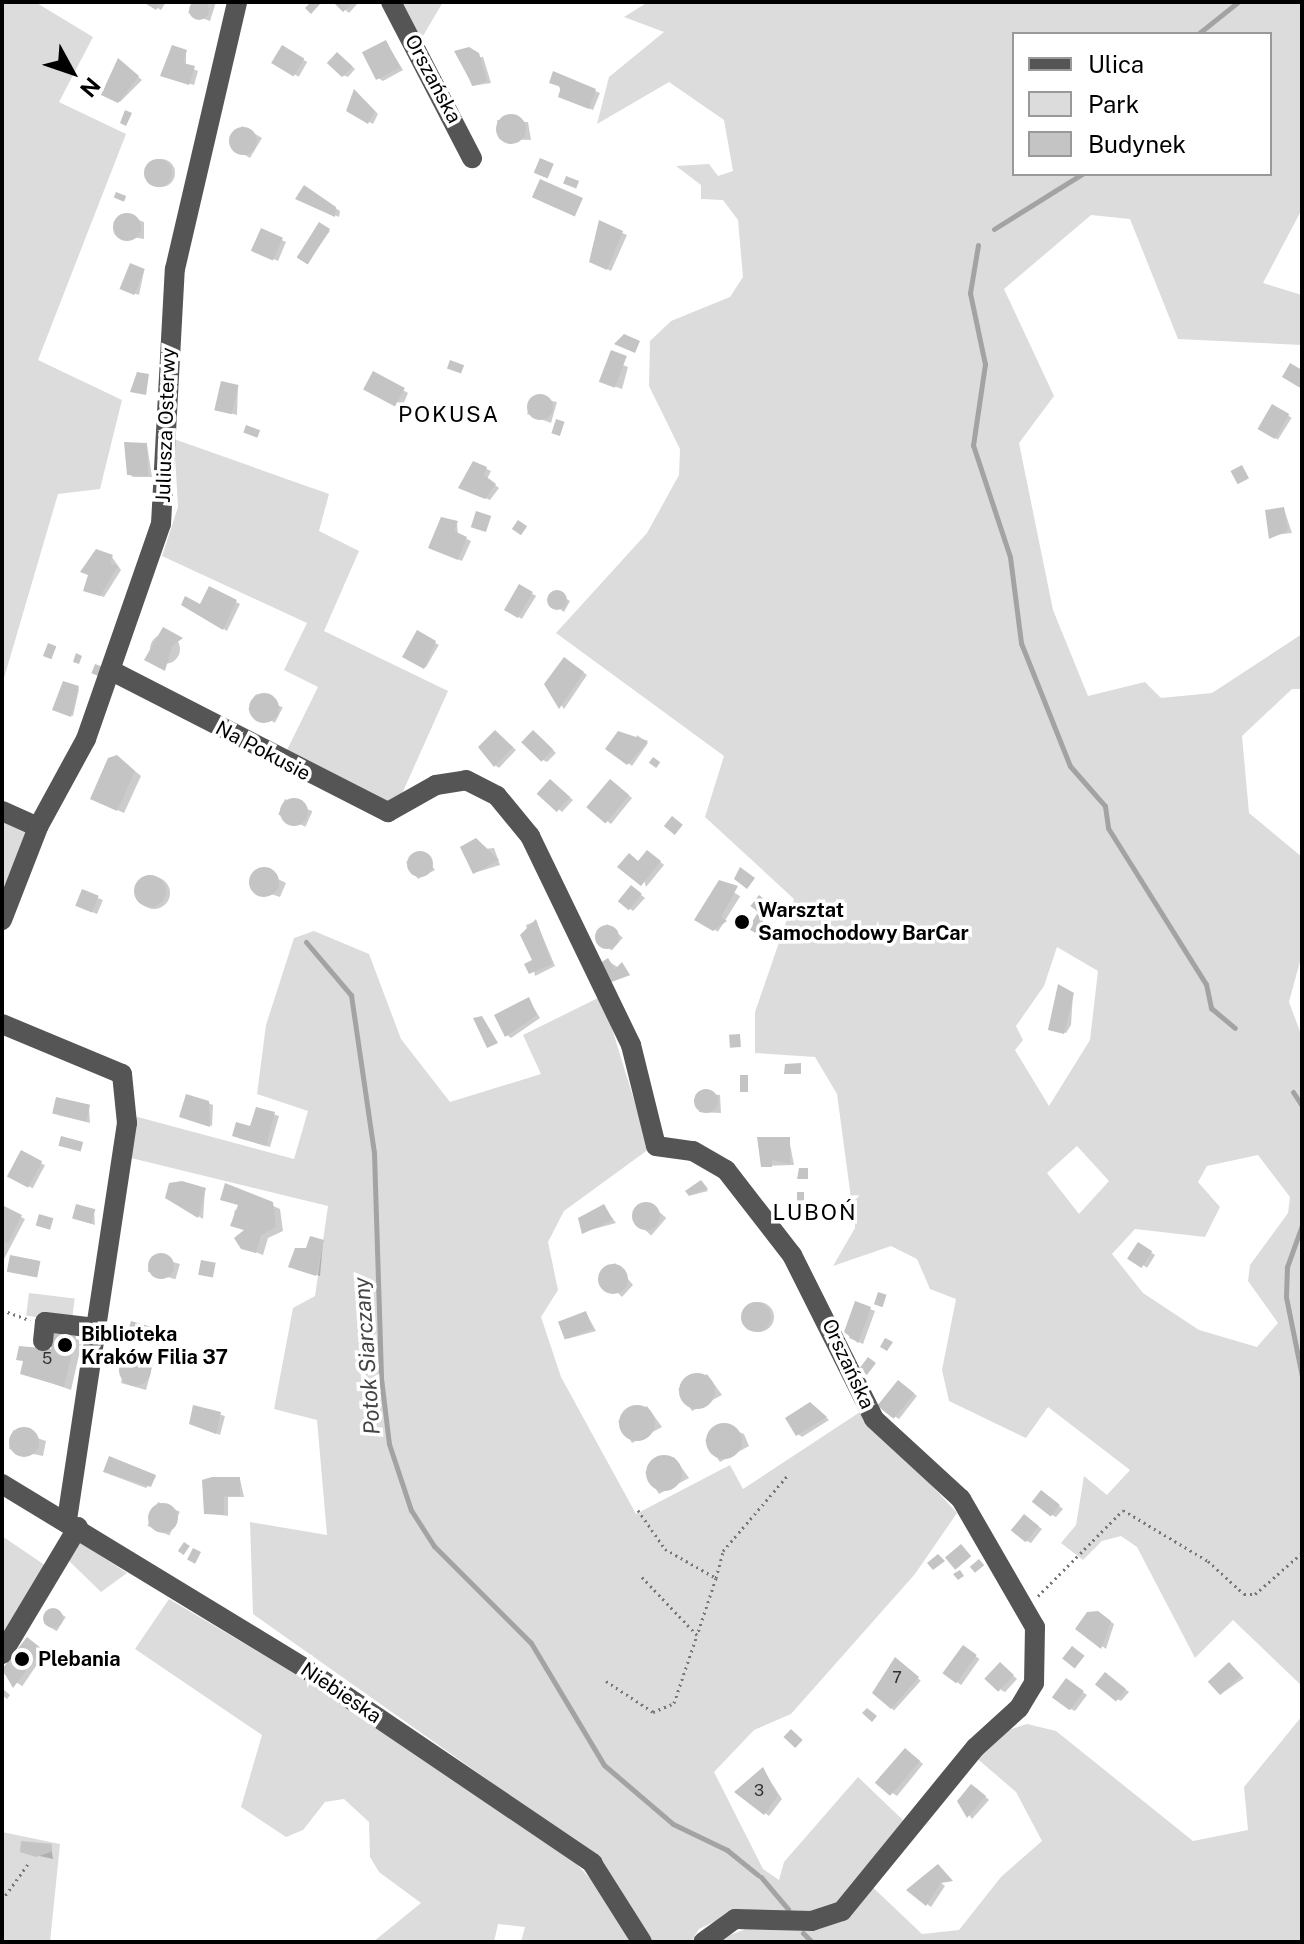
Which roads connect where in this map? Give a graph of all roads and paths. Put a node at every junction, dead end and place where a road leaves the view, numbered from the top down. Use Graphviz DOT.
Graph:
graph roads {
  1 [pos="237,2"];
  2 [pos="391,2"];
  3 [pos="472,158"];
  4 [pos="112,671"];
  5 [pos="416,798"];
  6 [pos="2,811"];
  7 [pos="38,827"];
  8 [pos="2,920"];
  9 [pos="2,1024"];
  10 [pos="2,1310"];
  11 [pos="27,1320"];
  12 [pos="96,1328"];
  13 [pos="43,1341"];
  14 [pos="787,1476"];
  15 [pos="2,1484"];
  16 [pos="638,1510"];
  17 [pos="72,1524"];
  18 [pos="1302,1553"];
  19 [pos="641,1576"];
  20 [pos="716,1578"];
  21 [pos="1025,1609"];
  22 [pos="697,1635"];
  23 [pos="2,1654"];
  24 [pos="606,1681"];
  25 [pos="28,1864"];
  26 [pos="2,1900"];
  27 [pos="642,1942"];
  28 [pos="703,1942"];
  1 -- 4 [label="street, Juliusza Osterwy"];
  2 -- 3 [label="street, Orszańska"];
  4 -- 5 [label="street, Na Pokusie"];
  4 -- 7 [label="street, Juliusza Osterwy"];
  5 -- 21 [label="street, Orszańska"];
  6 -- 7 [label="street"];
  7 -- 8 [label="street, Juliusza Osterwy"];
  9 -- 12 [label="street"];
  10 -- 11 [label="path"];
  12 -- 13 [label="street"];
  12 -- 17 [label="street"];
  14 -- 20 [label="path"];
  15 -- 17 [label="street, Niebieska"];
  16 -- 20 [label="path"];
  17 -- 23 [label="street"];
  17 -- 27 [label="street, Niebieska"];
  18 -- 21 [label="path"];
  19 -- 22 [label="path"];
  20 -- 22 [label="path"];
  21 -- 28 [label="street, Orszańska"];
  22 -- 24 [label="path"];
  25 -- 26 [label="path"];
}
